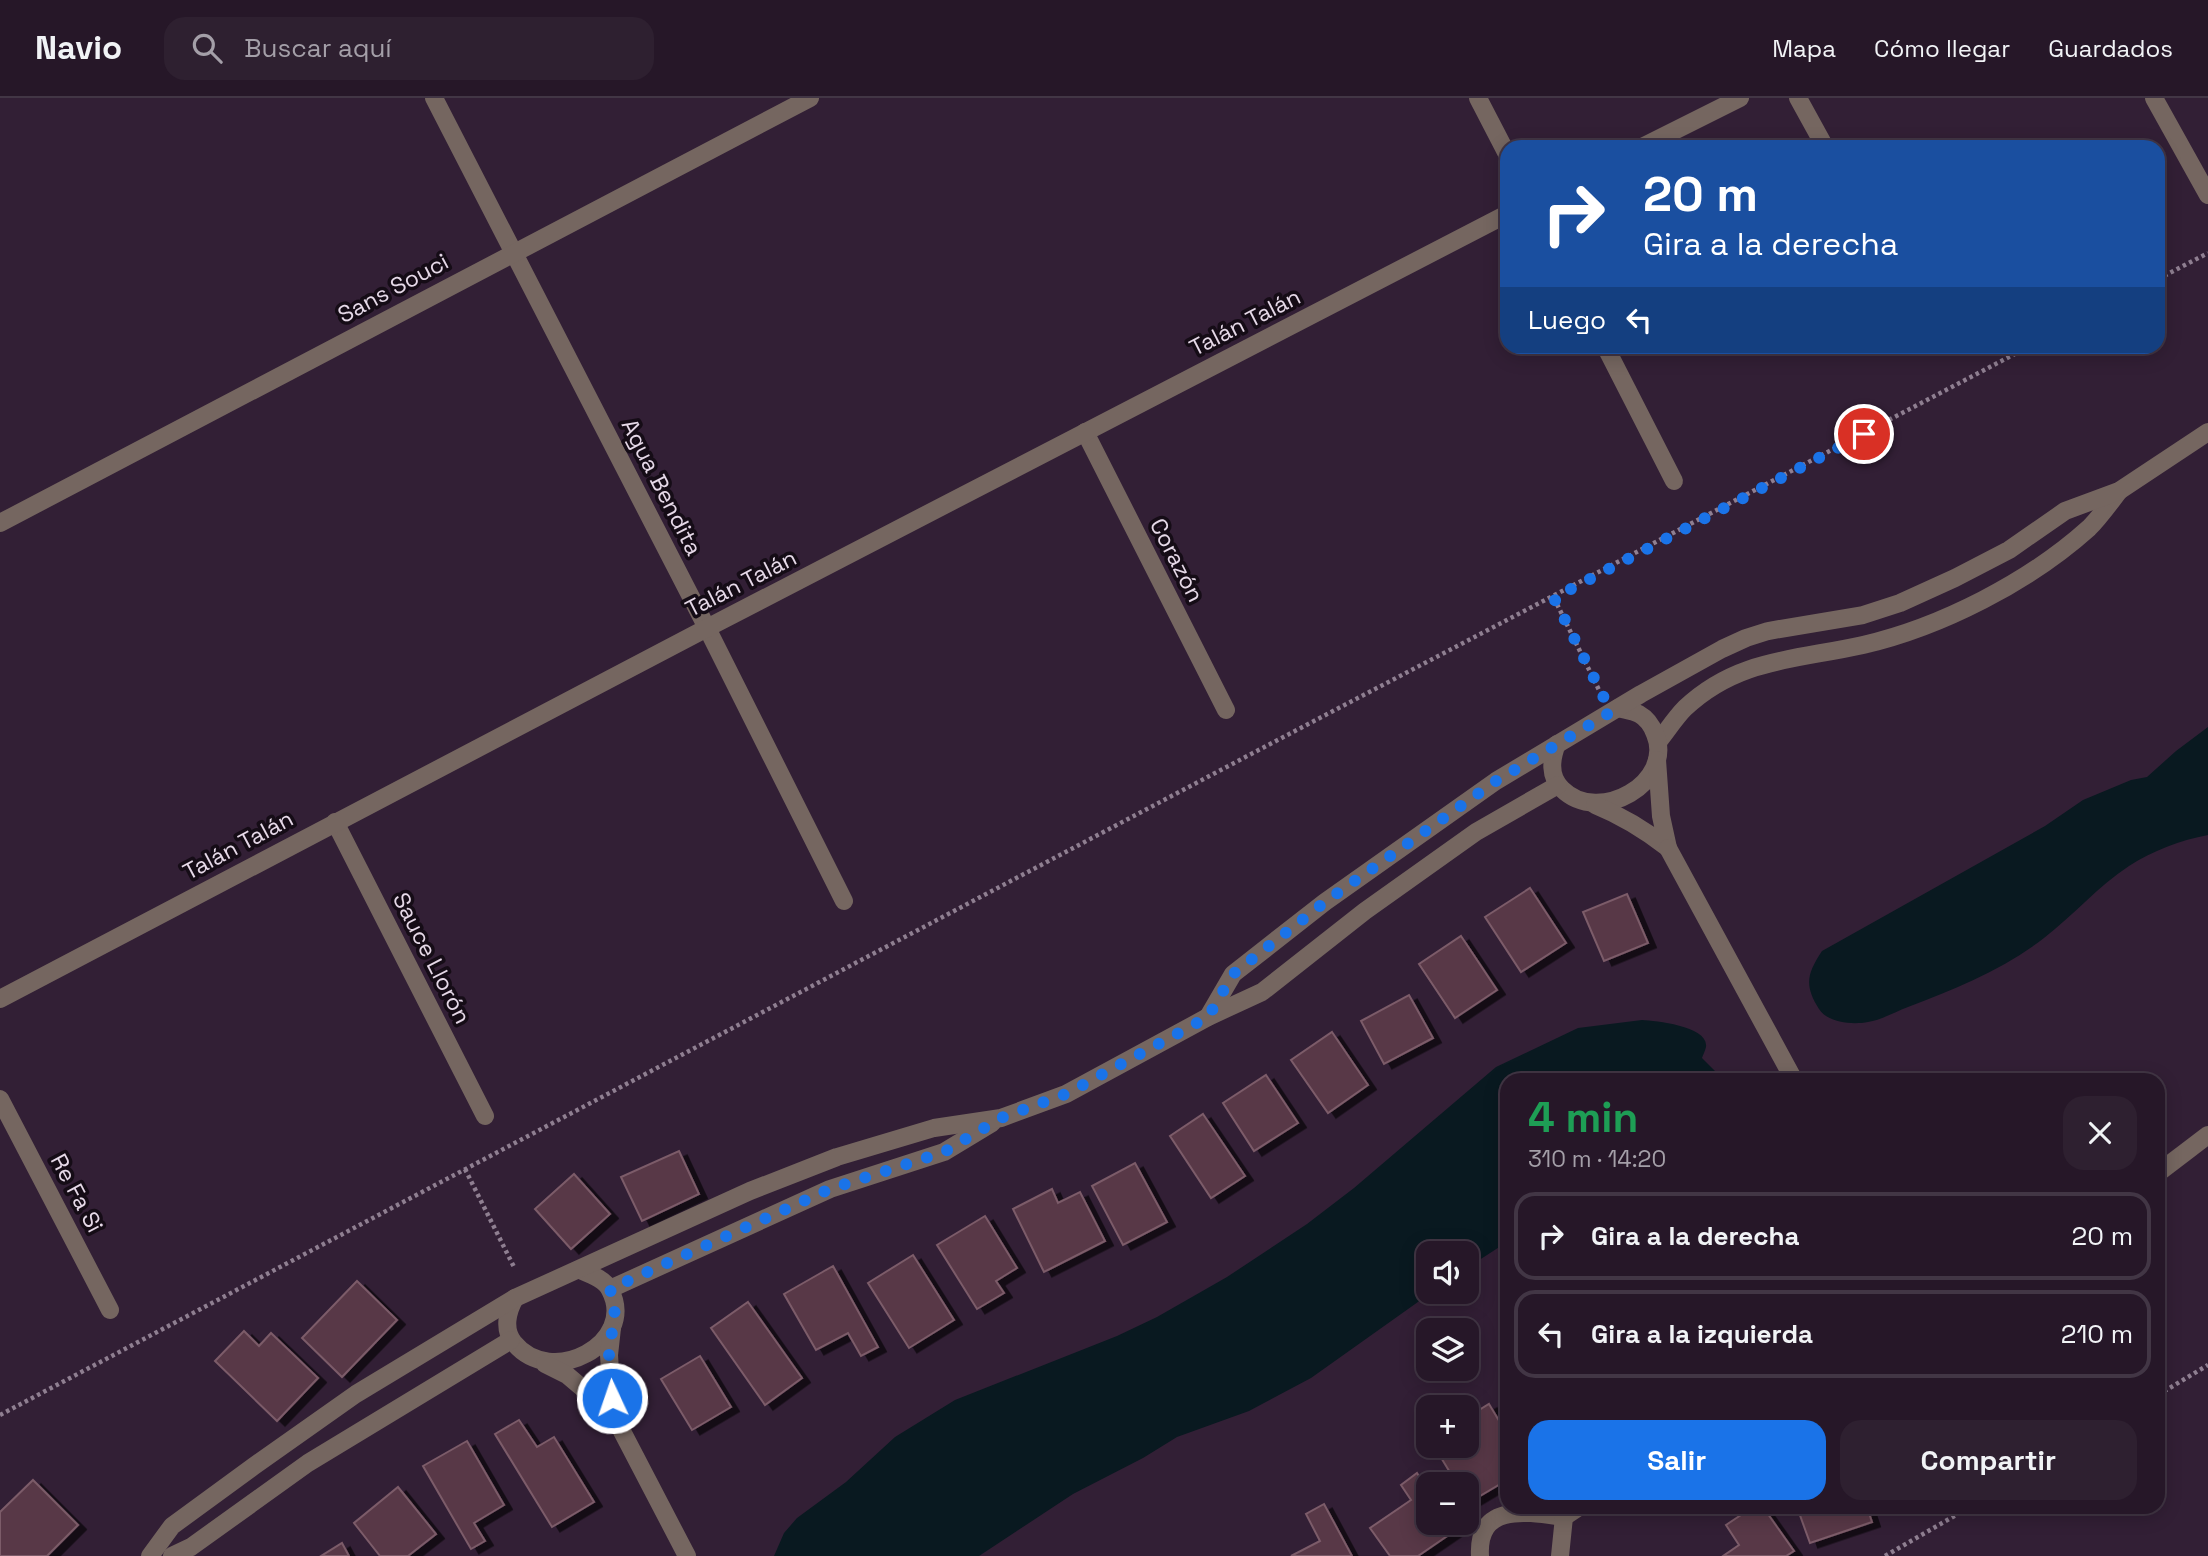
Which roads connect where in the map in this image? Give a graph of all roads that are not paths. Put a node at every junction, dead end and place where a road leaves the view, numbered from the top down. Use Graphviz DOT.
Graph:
graph roads {
  1 [pos="434,98"];
  2 [pos="810,98"];
  3 [pos="1478,98"];
  4 [pos="1740,98"];
  5 [pos="1798,98"];
  6 [pos="2154,98"];
  7 [pos="1500,140"];
  8 [pos="1656,140"];
  9 [pos="1821,140"];
  10 [pos="2208,194"];
  11 [pos="1500,218"];
  12 [pos="513,252"];
  13 [pos="1609,354"];
  14 [pos="1085,432"];
  15 [pos="2208,432"];
  16 [pos="1674,481"];
  17 [pos="2119,491"];
  18 [pos="0,523"];
  19 [pos="707,628"];
  20 [pos="1226,710"];
  21 [pos="1614,710"];
  22 [pos="1658,742"];
  23 [pos="1557,744"];
  24 [pos="1657,760"];
  25 [pos="1558,785"];
  26 [pos="1592,804"];
  27 [pos="335,822"];
  28 [pos="1668,848"];
  29 [pos="844,901"];
  30 [pos="0,999"];
  31 [pos="1208,1017"];
  32 [pos="1790,1073"];
  33 [pos="0,1099"];
  34 [pos="485,1116"];
  35 [pos="1001,1118"];
  36 [pos="2208,1135"];
  37 [pos="2165,1169"];
  38 [pos="580,1270"];
  39 [pos="610,1289"];
  40 [pos="521,1296"];
  41 [pos="110,1310"];
  42 [pos="612,1325"];
  43 [pos="511,1340"];
  44 [pos="542,1362"];
  45 [pos="613,1414"];
  46 [pos="1506,1514"];
  47 [pos="1541,1514"];
  48 [pos="1568,1514"];
  49 [pos="1564,1517"];
  50 [pos="150,1556"];
  51 [pos="172,1556"];
  52 [pos="687,1556"];
  53 [pos="1480,1556"];
  54 [pos="1560,1556"];
  1 -- 12 [label="street, Agua Bendita"];
  2 -- 12 [label="street, Sans Souci"];
  3 -- 7 [label="street"];
  4 -- 8 [label="street"];
  5 -- 9 [label="street"];
  6 -- 10 [label="street"];
  11 -- 14 [label="street, Talán Talán"];
  12 -- 18 [label="street, Sans Souci"];
  12 -- 19 [label="street, Agua Bendita"];
  13 -- 16 [label="street"];
  14 -- 19 [label="street, Talán Talán"];
  14 -- 20 [label="street, Corazón"];
  15 -- 17 [label="street"];
  17 -- 21 [label="street"];
  17 -- 22 [label="street"];
  19 -- 27 [label="street, Talán Talán"];
  19 -- 29 [label="street, Agua Bendita"];
  21 -- 22 [label="street"];
  21 -- 23 [label="street"];
  22 -- 24 [label="street"];
  23 -- 25 [label="street"];
  23 -- 31 [label="street"];
  24 -- 26 [label="street"];
  24 -- 28 [label="street"];
  25 -- 26 [label="street"];
  25 -- 31 [label="street"];
  26 -- 28 [label="street"];
  27 -- 30 [label="street, Talán Talán"];
  27 -- 34 [label="street, Sauce Llorón"];
  28 -- 32 [label="street"];
  31 -- 35 [label="street"];
  33 -- 41 [label="street, Re Fa Si"];
  35 -- 38 [label="street"];
  35 -- 39 [label="street"];
  36 -- 37 [label="street"];
  38 -- 39 [label="street"];
  38 -- 40 [label="street"];
  39 -- 42 [label="street"];
  40 -- 43 [label="street"];
  40 -- 50 [label="street"];
  42 -- 44 [label="street"];
  42 -- 45 [label="street"];
  43 -- 44 [label="street"];
  43 -- 51 [label="street"];
  44 -- 45 [label="street"];
  45 -- 52 [label="street"];
  46 -- 53 [label="street"];
  47 -- 49 [label="street"];
  48 -- 49 [label="street"];
  49 -- 54 [label="street"];
}
